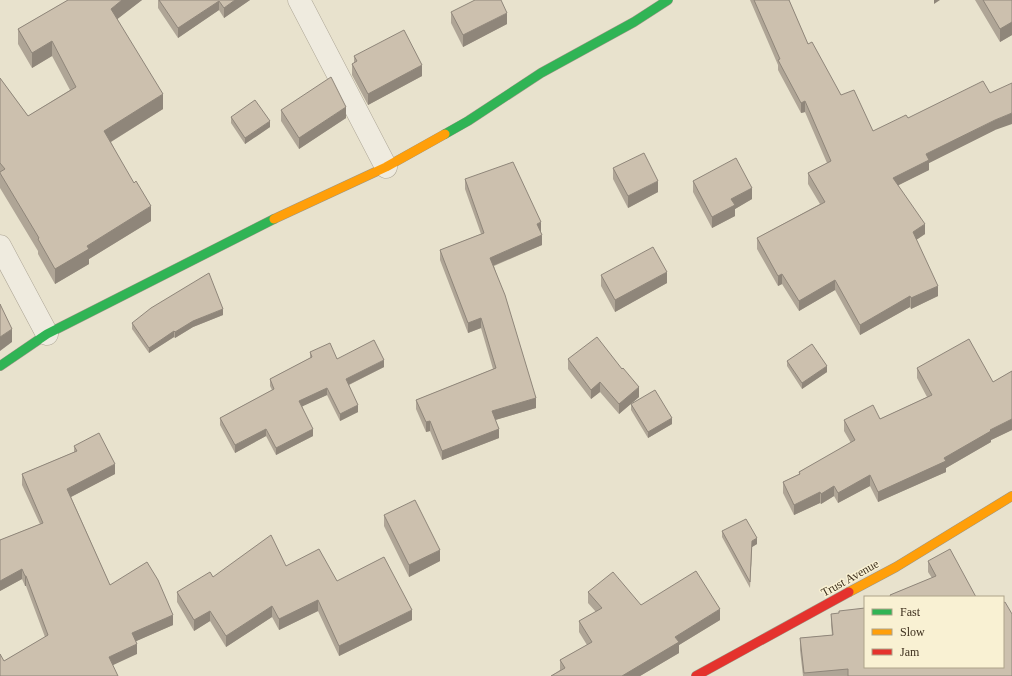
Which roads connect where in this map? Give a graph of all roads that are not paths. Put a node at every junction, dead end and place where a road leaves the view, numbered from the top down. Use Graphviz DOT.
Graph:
graph roads {
  1 [pos="299,0"];
  2 [pos="668,0"];
  3 [pos="386,167"];
  4 [pos="0,246"];
  5 [pos="47,334"];
  6 [pos="0,366"];
  7 [pos="1012,496"];
  8 [pos="696,676"];
  1 -- 3 [label="street"];
  2 -- 3 [label="street"];
  3 -- 5 [label="street"];
  4 -- 5 [label="street"];
  5 -- 6 [label="street"];
  7 -- 8 [label="street, Trust Avenue"];
}
